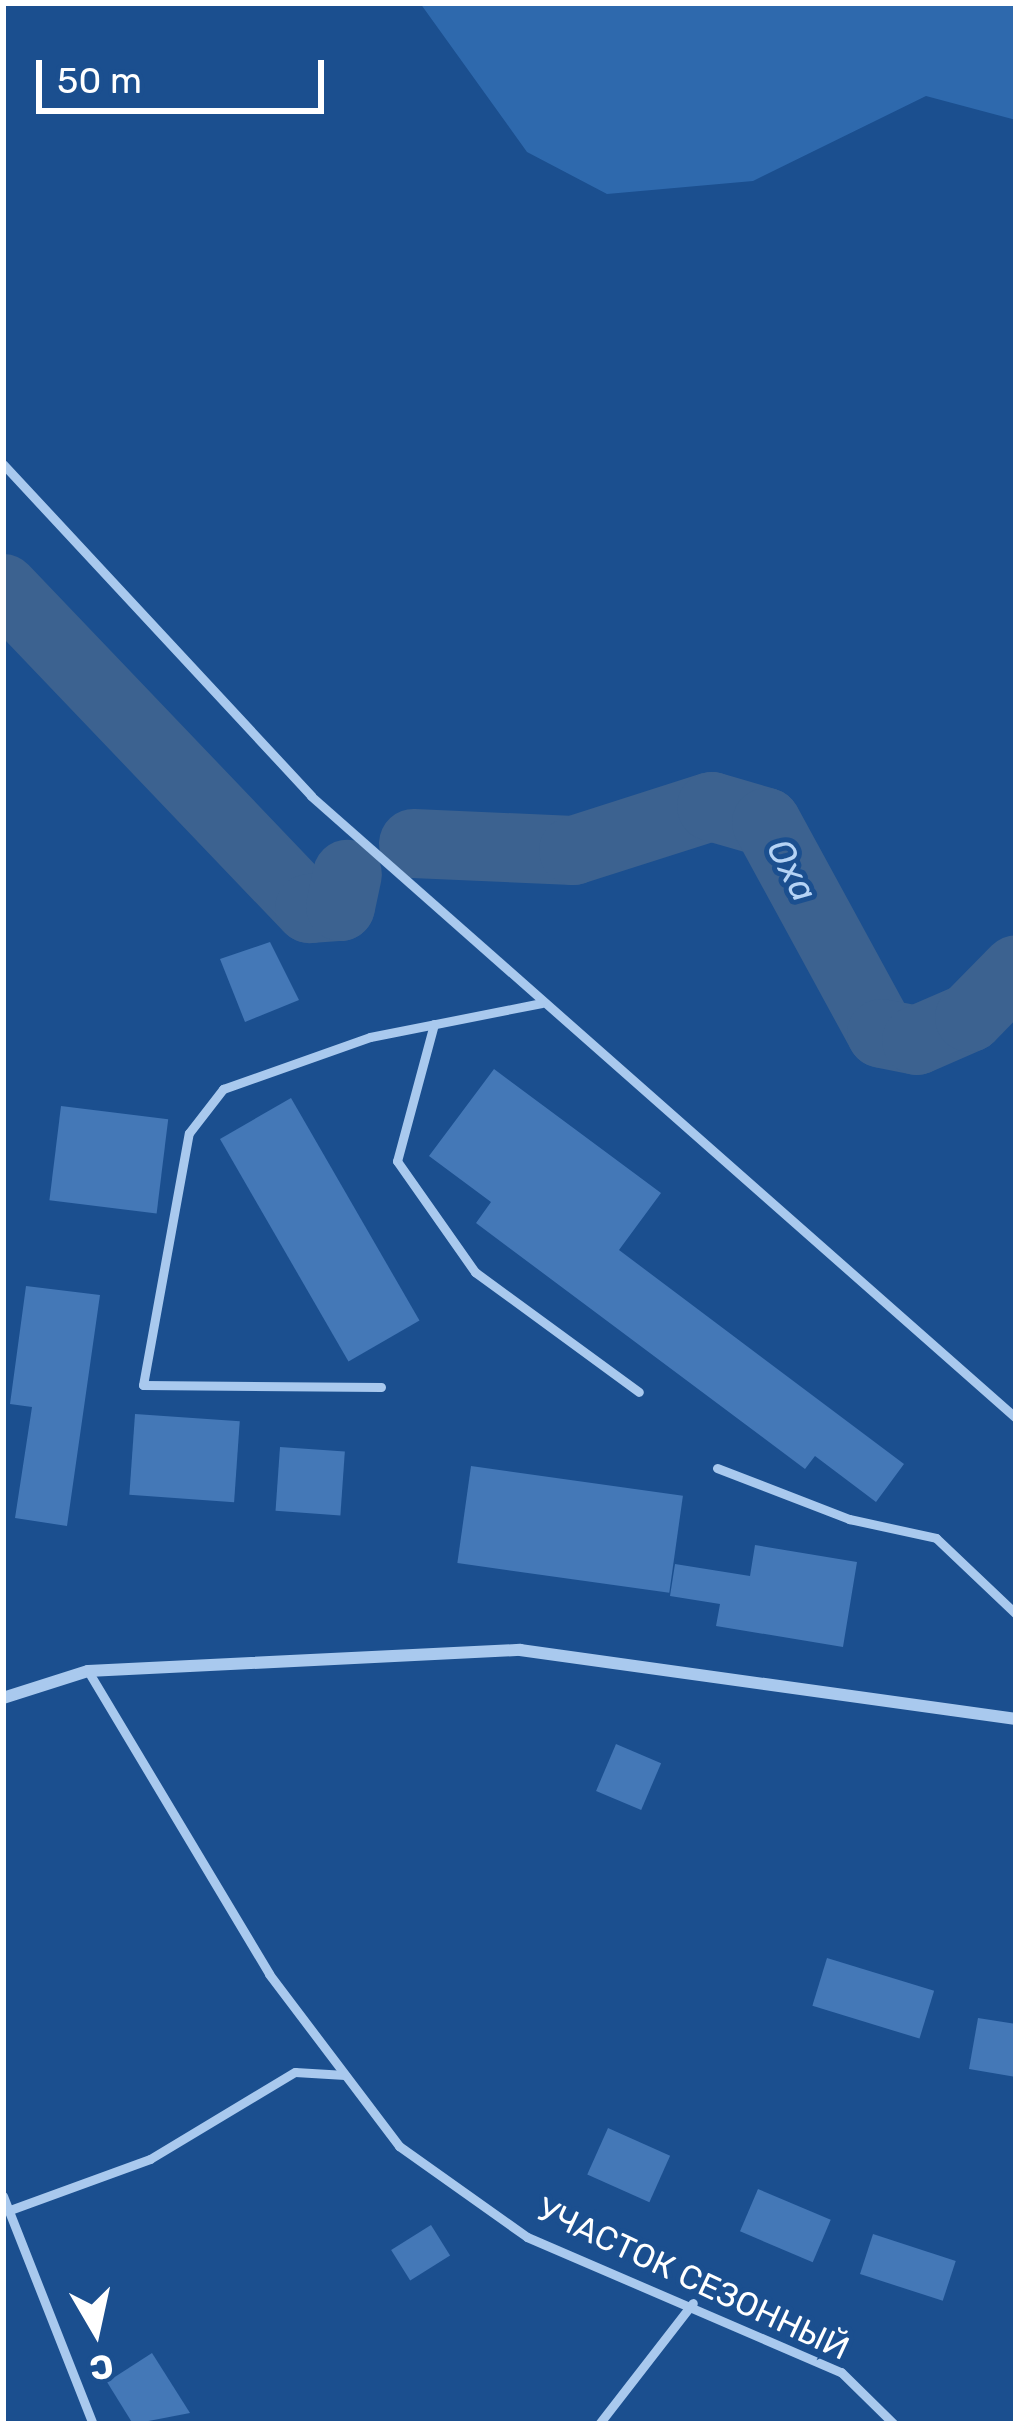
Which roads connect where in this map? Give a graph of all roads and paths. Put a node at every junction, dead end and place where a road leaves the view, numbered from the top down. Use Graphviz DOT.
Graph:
graph roads {
  1 [pos="3,464"];
  2 [pos="542,1003"];
  3 [pos="434,1024"];
  4 [pos="381,1387"];
  5 [pos="639,1392"];
  6 [pos="1016,1418"];
  7 [pos="717,1468"];
  8 [pos="1016,1613"];
  9 [pos="88,1670"];
  10 [pos="3,1698"];
  11 [pos="1016,1719"];
  12 [pos="345,2074"];
  13 [pos="3,2196"];
  14 [pos="10,2210"];
  15 [pos="693,2302"];
  16 [pos="93,2424"];
  17 [pos="599,2424"];
  18 [pos="894,2424"];
  1 -- 2 [label="lane"];
  2 -- 3 [label="lane"];
  2 -- 6 [label="lane"];
  3 -- 4 [label="lane"];
  3 -- 5 [label="lane"];
  7 -- 8 [label="lane"];
  9 -- 10 [label="street"];
  9 -- 11 [label="street"];
  9 -- 12 [label="lane, УЧАСТОК СЕЗОННЫЙ"];
  12 -- 14 [label="lane"];
  12 -- 15 [label="lane, УЧАСТОК СЕЗОННЫЙ"];
  13 -- 14 [label="lane"];
  14 -- 16 [label="lane"];
  15 -- 17 [label="lane"];
  15 -- 18 [label="lane, УЧАСТОК СЕЗОННЫЙ"];
}
